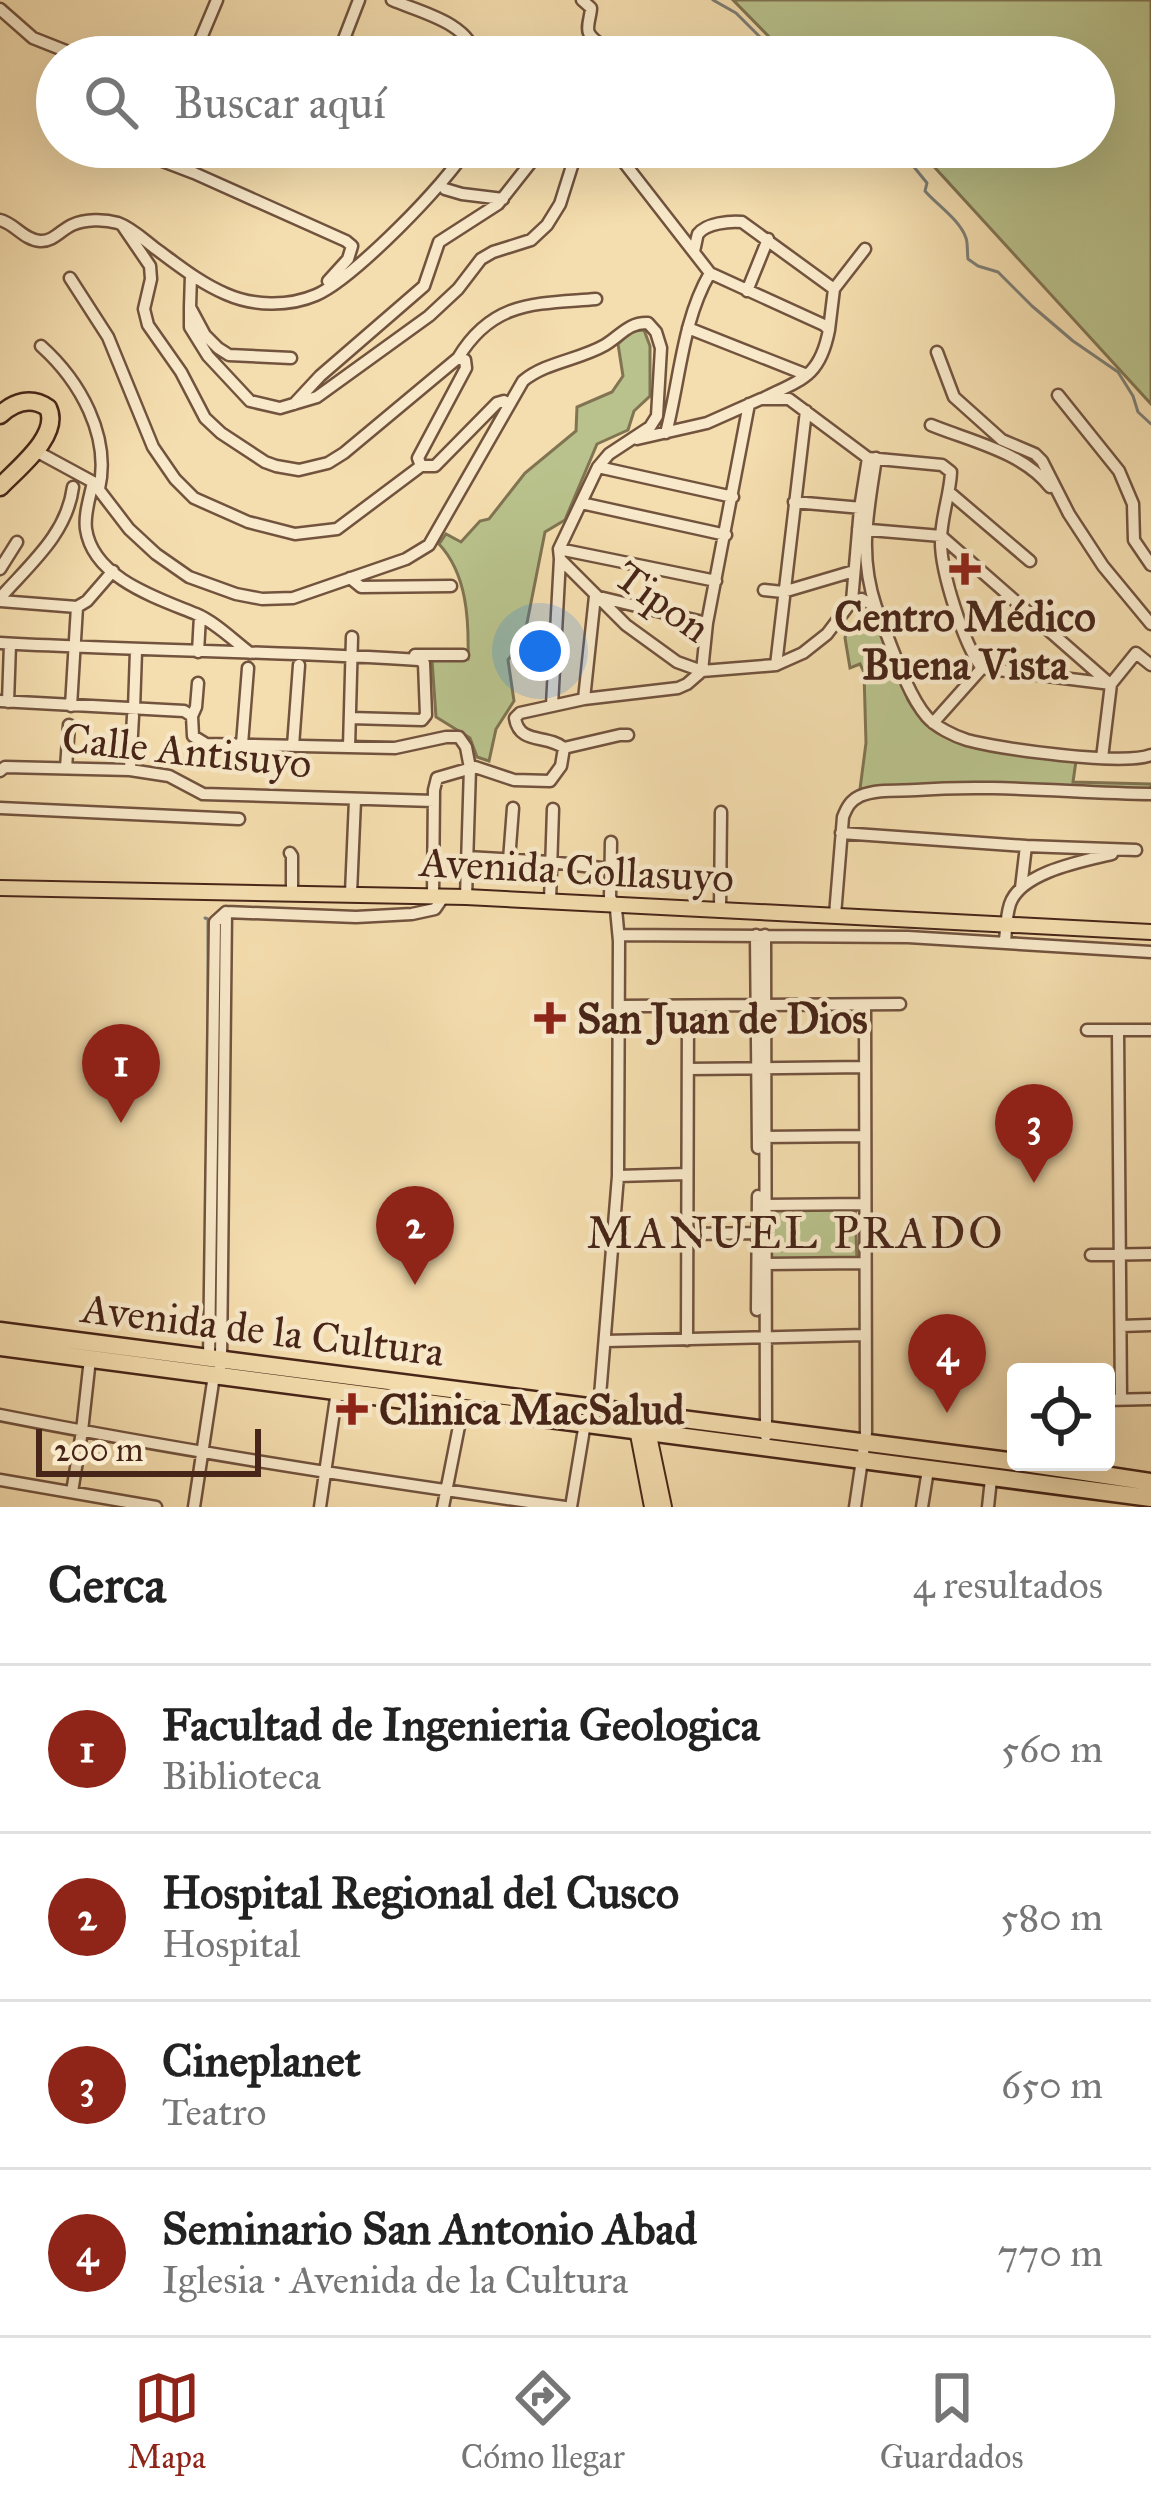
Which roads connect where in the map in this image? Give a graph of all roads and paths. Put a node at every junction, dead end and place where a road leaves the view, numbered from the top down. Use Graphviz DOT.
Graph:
graph roads {
  1 [pos="217,0"];
  2 [pos="359,0"];
  3 [pos="392,0"];
  4 [pos="582,0"];
  5 [pos="0,9"];
  6 [pos="202,36"];
  7 [pos="345,36"];
  8 [pos="465,36"];
  9 [pos="594,36"];
  10 [pos="36,39"];
  11 [pos="181,168"];
  12 [pos="451,168"];
  13 [pos="527,168"];
  14 [pos="571,168"];
  15 [pos="628,168"];
  16 [pos="445,189"];
  17 [pos="503,199"];
  18 [pos="1,217"];
  19 [pos="122,225"];
  20 [pos="768,239"];
  21 [pos="865,249"];
  22 [pos="694,251"];
  23 [pos="710,274"];
  24 [pos="191,275"];
  25 [pos="70,278"];
  26 [pos="834,289"];
  27 [pos="747,291"];
  28 [pos="317,294"];
  29 [pos="596,299"];
  30 [pos="190,308"];
  31 [pos="688,328"];
  32 [pos="829,330"];
  33 [pos="40,346"];
  34 [pos="937,352"];
  35 [pos="291,358"];
  36 [pos="458,358"];
  37 [pos="808,376"];
  38 [pos="1058,395"];
  39 [pos="755,402"];
  40 [pos="508,404"];
  41 [pos="291,407"];
  42 [pos="806,411"];
  43 [pos="0,415"];
  44 [pos="931,425"];
  45 [pos="666,433"];
  46 [pos="628,441"];
  47 [pos="34,450"];
  48 [pos="872,458"];
  49 [pos="421,466"];
  50 [pos="598,467"];
  51 [pos="96,486"];
  52 [pos="0,487"];
  53 [pos="73,488"];
  54 [pos="949,492"];
  55 [pos="733,497"];
  56 [pos="581,502"];
  57 [pos="794,502"];
  58 [pos="864,508"];
  59 [pos="1069,514"];
  60 [pos="862,529"];
  61 [pos="726,535"];
  62 [pos="940,536"];
  63 [pos="17,542"];
  64 [pos="560,554"];
  65 [pos="1030,561"];
  66 [pos="1151,565"];
  67 [pos="0,569"];
  68 [pos="113,571"];
  69 [pos="854,571"];
  70 [pos="350,578"];
  71 [pos="716,580"];
  72 [pos="451,586"];
  73 [pos="764,590"];
  74 [pos="783,592"];
  75 [pos="595,596"];
  76 [pos="0,600"];
  77 [pos="852,601"];
  78 [pos="77,607"];
  79 [pos="877,607"];
  80 [pos="200,616"];
  81 [pos="707,623"];
  82 [pos="1151,624"];
  83 [pos="352,637"];
  84 [pos="5,643"];
  85 [pos="73,648"];
  86 [pos="136,651"];
  87 [pos="198,652"];
  88 [pos="250,653"];
  89 [pos="463,655"];
  90 [pos="352,656"];
  91 [pos="299,665"];
  92 [pos="776,665"];
  93 [pos="1151,665"];
  94 [pos="248,668"];
  95 [pos="982,668"];
  96 [pos="701,671"];
  97 [pos="198,683"];
  98 [pos="1111,684"];
  99 [pos="584,699"];
  100 [pos="4,702"];
  101 [pos="552,705"];
  102 [pos="70,706"];
  103 [pos="134,712"];
  104 [pos="192,716"];
  105 [pos="350,718"];
  106 [pos="933,723"];
  107 [pos="69,724"];
  108 [pos="628,735"];
  109 [pos="242,744"];
  110 [pos="293,746"];
  111 [pos="350,747"];
  112 [pos="564,748"];
  113 [pos="1151,755"];
  114 [pos="1102,758"];
  115 [pos="66,768"];
  116 [pos="470,768"];
  117 [pos="3,769"];
  118 [pos="130,770"];
  119 [pos="1151,794"];
  120 [pos="355,800"];
  121 [pos="434,801"];
  122 [pos="0,808"];
  123 [pos="513,808"];
  124 [pos="553,809"];
  125 [pos="721,812"];
  126 [pos="239,819"];
  127 [pos="841,833"];
  128 [pos="611,842"];
  129 [pos="1026,846"];
  130 [pos="1136,850"];
  131 [pos="1151,851"];
  132 [pos="290,853"];
  133 [pos="467,857"];
  134 [pos="508,860"];
  135 [pos="550,862"];
  136 [pos="610,869"];
  137 [pos="0,887"];
  138 [pos="1021,888"];
  139 [pos="292,893"];
  140 [pos="351,893"];
  141 [pos="438,896"];
  142 [pos="466,896"];
  143 [pos="550,901"];
  144 [pos="619,905"];
  145 [pos="720,909"];
  146 [pos="835,915"];
  147 [pos="1006,924"];
  148 [pos="1042,926"];
  149 [pos="1151,932"];
  150 [pos="761,935"];
  151 [pos="622,936"];
  152 [pos="1005,943"];
  153 [pos="1031,944"];
  154 [pos="1151,952"];
  155 [pos="899,1004"];
  156 [pos="865,1005"];
  157 [pos="620,1006"];
  158 [pos="760,1006"];
  159 [pos="688,1007"];
  160 [pos="1087,1030"];
  161 [pos="1118,1030"];
  162 [pos="1151,1030"];
  163 [pos="865,1067"];
  164 [pos="688,1069"];
  165 [pos="762,1069"];
  166 [pos="864,1136"];
  167 [pos="761,1137"];
  168 [pos="688,1174"];
  169 [pos="619,1176"];
  170 [pos="864,1204"];
  171 [pos="765,1205"];
  172 [pos="761,1233"];
  173 [pos="688,1234"];
  174 [pos="1119,1253"];
  175 [pos="1151,1254"];
  176 [pos="1090,1255"];
  177 [pos="864,1263"];
  178 [pos="765,1264"];
  179 [pos="1120,1325"];
  180 [pos="1151,1325"];
  181 [pos="0,1331"];
  182 [pos="865,1335"];
  183 [pos="761,1337"];
  184 [pos="687,1340"];
  185 [pos="606,1341"];
  186 [pos="0,1347"];
  187 [pos="90,1359"];
  188 [pos="214,1370"];
  189 [pos="337,1391"];
  190 [pos="1151,1399"];
  191 [pos="1115,1400"];
  192 [pos="1121,1400"];
  193 [pos="463,1406"];
  194 [pos="599,1408"];
  195 [pos="0,1414"];
  196 [pos="643,1422"];
  197 [pos="585,1423"];
  198 [pos="82,1431"];
  199 [pos="761,1438"];
  200 [pos="203,1450"];
  201 [pos="864,1451"];
  202 [pos="1007,1461"];
  203 [pos="326,1470"];
  204 [pos="928,1470"];
  205 [pos="1044,1471"];
  206 [pos="991,1479"];
  207 [pos="0,1480"];
  208 [pos="1151,1481"];
  209 [pos="445,1490"];
  210 [pos="71,1492"];
  211 [pos="1120,1496"];
  212 [pos="1151,1498"];
  213 [pos="148,1506"];
  214 [pos="194,1507"];
  215 [pos="320,1507"];
  216 [pos="443,1507"];
  217 [pos="568,1507"];
  218 [pos="652,1507"];
  219 [pos="664,1507"];
  220 [pos="855,1507"];
  221 [pos="922,1507"];
  222 [pos="988,1507"];
  1 -- 6 [label="street"];
  2 -- 7 [label="street"];
  3 -- 8 [label="street"];
  4 -- 9 [label="street"];
  5 -- 10 [label="street"];
  11 -- 28 [label="street"];
  12 -- 28 [label="street"];
  13 -- 17 [label="street"];
  14 -- 41 [label="street"];
  15 -- 22 [label="street"];
  16 -- 17 [label="street"];
  17 -- 41 [label="street"];
  18 -- 19 [label="street"];
  19 -- 24 [label="street"];
  19 -- 36 [label="street"];
  20 -- 22 [label="street"];
  20 -- 26 [label="street"];
  20 -- 27 [label="street"];
  21 -- 26 [label="street"];
  22 -- 23 [label="street"];
  23 -- 27 [label="street"];
  23 -- 31 [label="street"];
  24 -- 28 [label="street"];
  24 -- 30 [label="street"];
  25 -- 49 [label="street"];
  26 -- 32 [label="street"];
  27 -- 32 [label="street"];
  29 -- 36 [label="street"];
  30 -- 35 [label="street"];
  30 -- 41 [label="street"];
  31 -- 37 [label="street"];
  31 -- 45 [label="street"];
  32 -- 37 [label="street"];
  33 -- 51 [label="street"];
  34 -- 59 [label="street"];
  36 -- 49 [label="street"];
  37 -- 39 [label="street"];
  38 -- 66 [label="street"];
  39 -- 42 [label="street"];
  39 -- 45 [label="street"];
  39 -- 55 [label="street"];
  40 -- 46 [label="street"];
  40 -- 49 [label="street"];
  40 -- 70 [label="street"];
  42 -- 48 [label="street"];
  42 -- 57 [label="street"];
  43 -- 47 [label="highway"];
  44 -- 59 [label="street"];
  45 -- 46 [label="street"];
  46 -- 50 [label="street, Tipon"];
  47 -- 51 [label="street"];
  47 -- 52 [label="highway"];
  48 -- 54 [label="street"];
  48 -- 58 [label="street"];
  50 -- 55 [label="street"];
  50 -- 56 [label="street, Tipon"];
  51 -- 68 [label="street"];
  51 -- 70 [label="street"];
  53 -- 76 [label="street"];
  54 -- 62 [label="street"];
  54 -- 65 [label="street"];
  55 -- 61 [label="street"];
  56 -- 61 [label="street"];
  56 -- 64 [label="street, Tipon"];
  57 -- 58 [label="street"];
  57 -- 74 [label="street"];
  58 -- 60 [label="street"];
  59 -- 82 [label="street"];
  60 -- 62 [label="street"];
  60 -- 69 [label="street"];
  60 -- 79 [label="street"];
  61 -- 71 [label="street"];
  62 -- 95 [label="street"];
  62 -- 98 [label="street"];
  63 -- 67 [label="street"];
  64 -- 71 [label="street"];
  64 -- 75 [label="street, Tipon"];
  64 -- 101 [label="street"];
  68 -- 78 [label="street"];
  68 -- 80 [label="street"];
  69 -- 74 [label="street"];
  69 -- 77 [label="street"];
  70 -- 72 [label="street"];
  71 -- 81 [label="street"];
  73 -- 74 [label="street"];
  74 -- 92 [label="street"];
  75 -- 81 [label="street"];
  75 -- 96 [label="street, Tipon"];
  75 -- 99 [label="street"];
  76 -- 78 [label="street"];
  77 -- 79 [label="street"];
  77 -- 92 [label="street, Tipon"];
  78 -- 85 [label="street"];
  79 -- 106 [label="street"];
  80 -- 87 [label="street"];
  80 -- 88 [label="street"];
  81 -- 96 [label="street"];
  83 -- 90 [label="street"];
  84 -- 85 [label="street"];
  84 -- 100 [label="street"];
  85 -- 86 [label="street"];
  85 -- 102 [label="street"];
  86 -- 87 [label="street"];
  86 -- 103 [label="street"];
  87 -- 88 [label="street"];
  88 -- 90 [label="street"];
  89 -- 90 [label="street"];
  90 -- 105 [label="street"];
  90 -- 105 [label="street"];
  91 -- 110 [label="street"];
  92 -- 96 [label="street, Tipon"];
  93 -- 98 [label="street"];
  94 -- 109 [label="street"];
  95 -- 98 [label="street"];
  95 -- 106 [label="street"];
  96 -- 99 [label="street"];
  97 -- 104 [label="street"];
  98 -- 114 [label="street"];
  99 -- 101 [label="street"];
  100 -- 102 [label="street"];
  101 -- 112 [label="street"];
  102 -- 103 [label="street"];
  103 -- 104 [label="street"];
  103 -- 118 [label="street"];
  104 -- 109 [label="street"];
  105 -- 111 [label="street"];
  106 -- 114 [label="street"];
  107 -- 115 [label="street"];
  108 -- 112 [label="street"];
  109 -- 110 [label="street"];
  110 -- 111 [label="street"];
  111 -- 116 [label="street"];
  112 -- 116 [label="street"];
  113 -- 114 [label="street"];
  115 -- 117 [label="street, Calle Antisuyo"];
  115 -- 118 [label="street, Calle Antisuyo"];
  116 -- 121 [label="street"];
  116 -- 133 [label="street"];
  118 -- 120 [label="street, Calle Antisuyo"];
  119 -- 127 [label="street"];
  120 -- 121 [label="street, Calle Antisuyo"];
  120 -- 140 [label="street"];
  121 -- 141 [label="street"];
  122 -- 126 [label="street"];
  123 -- 134 [label="street"];
  124 -- 135 [label="street"];
  125 -- 145 [label="street"];
  127 -- 129 [label="street"];
  127 -- 146 [label="street"];
  128 -- 136 [label="street"];
  129 -- 130 [label="street"];
  129 -- 138 [label="street"];
  130 -- 131 [label="street"];
  130 -- 138 [label="street"];
  132 -- 139 [label="street"];
  133 -- 134 [label="street"];
  133 -- 142 [label="street"];
  134 -- 135 [label="street"];
  135 -- 136 [label="street"];
  135 -- 143 [label="street"];
  136 -- 144 [label="street"];
  137 -- 139 [label="main road, Avenida Collasuyo"];
  138 -- 147 [label="street"];
  139 -- 140 [label="main road, Avenida Collasuyo"];
  140 -- 141 [label="main road, Avenida Collasuyo"];
  141 -- 142 [label="main road, Avenida Collasuyo"];
  141 -- 188 [label="street"];
  142 -- 143 [label="main road, Avenida Collasuyo"];
  143 -- 144 [label="main road, Avenida Collasuyo"];
  144 -- 145 [label="main road, Avenida Collasuyo"];
  144 -- 151 [label="street"];
  145 -- 146 [label="main road, Avenida Collasuyo"];
  146 -- 147 [label="main road, Avenida Collasuyo"];
  147 -- 148 [label="main road, Avenida Collasuyo"];
  147 -- 152 [label="street"];
  148 -- 149 [label="main road, Avenida Collasuyo"];
  148 -- 153 [label="street"];
  150 -- 151 [label="street"];
  150 -- 152 [label="street"];
  150 -- 158 [label="street"];
  151 -- 157 [label="street"];
  152 -- 153 [label="street"];
  153 -- 154 [label="street"];
  155 -- 156 [label="street"];
  156 -- 158 [label="street"];
  156 -- 163 [label="street"];
  157 -- 159 [label="street"];
  157 -- 169 [label="street"];
  158 -- 159 [label="street"];
  158 -- 165 [label="street"];
  159 -- 164 [label="street"];
  160 -- 161 [label="street"];
  161 -- 162 [label="street"];
  161 -- 174 [label="street"];
  163 -- 165 [label="street"];
  163 -- 166 [label="street"];
  164 -- 165 [label="street"];
  164 -- 168 [label="street"];
  165 -- 167 [label="street"];
  166 -- 167 [label="street"];
  166 -- 170 [label="street"];
  167 -- 171 [label="street"];
  167 -- 172 [label="street"];
  168 -- 169 [label="street"];
  168 -- 173 [label="street"];
  169 -- 185 [label="street"];
  170 -- 171 [label="street"];
  170 -- 177 [label="street"];
  171 -- 172 [label="street"];
  172 -- 173 [label="street"];
  172 -- 178 [label="street"];
  172 -- 183 [label="street"];
  173 -- 184 [label="street"];
  174 -- 175 [label="street"];
  174 -- 176 [label="street"];
  174 -- 179 [label="street"];
  177 -- 178 [label="street"];
  177 -- 182 [label="street"];
  178 -- 183 [label="street"];
  179 -- 180 [label="street"];
  179 -- 192 [label="street"];
  181 -- 188 [label="highway, Avenida de la Cultura"];
  182 -- 183 [label="street"];
  182 -- 201 [label="street"];
  183 -- 184 [label="street"];
  183 -- 199 [label="street"];
  184 -- 185 [label="street"];
  185 -- 194 [label="street"];
  186 -- 187 [label="highway, Avenida de la Cultura"];
  187 -- 188 [label="highway, Avenida de la Cultura"];
  187 -- 198 [label="street"];
  188 -- 189 [label="highway, Avenida de la Cultura"];
  188 -- 194 [label="highway, Avenida de la Cultura"];
  188 -- 200 [label="street"];
  189 -- 193 [label="highway, Avenida de la Cultura"];
  189 -- 203 [label="street"];
  190 -- 192 [label="street"];
  191 -- 192 [label="street"];
  193 -- 197 [label="highway, Avenida de la Cultura"];
  193 -- 209 [label="street"];
  194 -- 196 [label="highway, Avenida de la Cultura"];
  195 -- 198 [label="street"];
  196 -- 197 [label="highway, Avenida de la Cultura"];
  196 -- 199 [label="highway, Avenida de la Cultura"];
  196 -- 218 [label="main road"];
  196 -- 219 [label="main road"];
  197 -- 217 [label="street"];
  198 -- 200 [label="street"];
  198 -- 210 [label="street"];
  199 -- 201 [label="highway, Avenida de la Cultura"];
  200 -- 203 [label="street"];
  200 -- 214 [label="street"];
  201 -- 202 [label="highway, Avenida de la Cultura"];
  201 -- 204 [label="highway, Avenida de la Cultura"];
  201 -- 220 [label="street"];
  203 -- 209 [label="street"];
  203 -- 215 [label="street"];
  204 -- 206 [label="highway, Avenida de la Cultura"];
  204 -- 221 [label="street"];
  205 -- 211 [label="highway, Avenida de la Cultura"];
  206 -- 211 [label="highway, Avenida de la Cultura"];
  206 -- 222 [label="street"];
  207 -- 210 [label="street"];
  208 -- 211 [label="highway, Avenida de la Cultura"];
  209 -- 216 [label="street"];
  209 -- 217 [label="street"];
  210 -- 213 [label="street"];
  211 -- 212 [label="highway, Avenida de la Cultura"];
}
